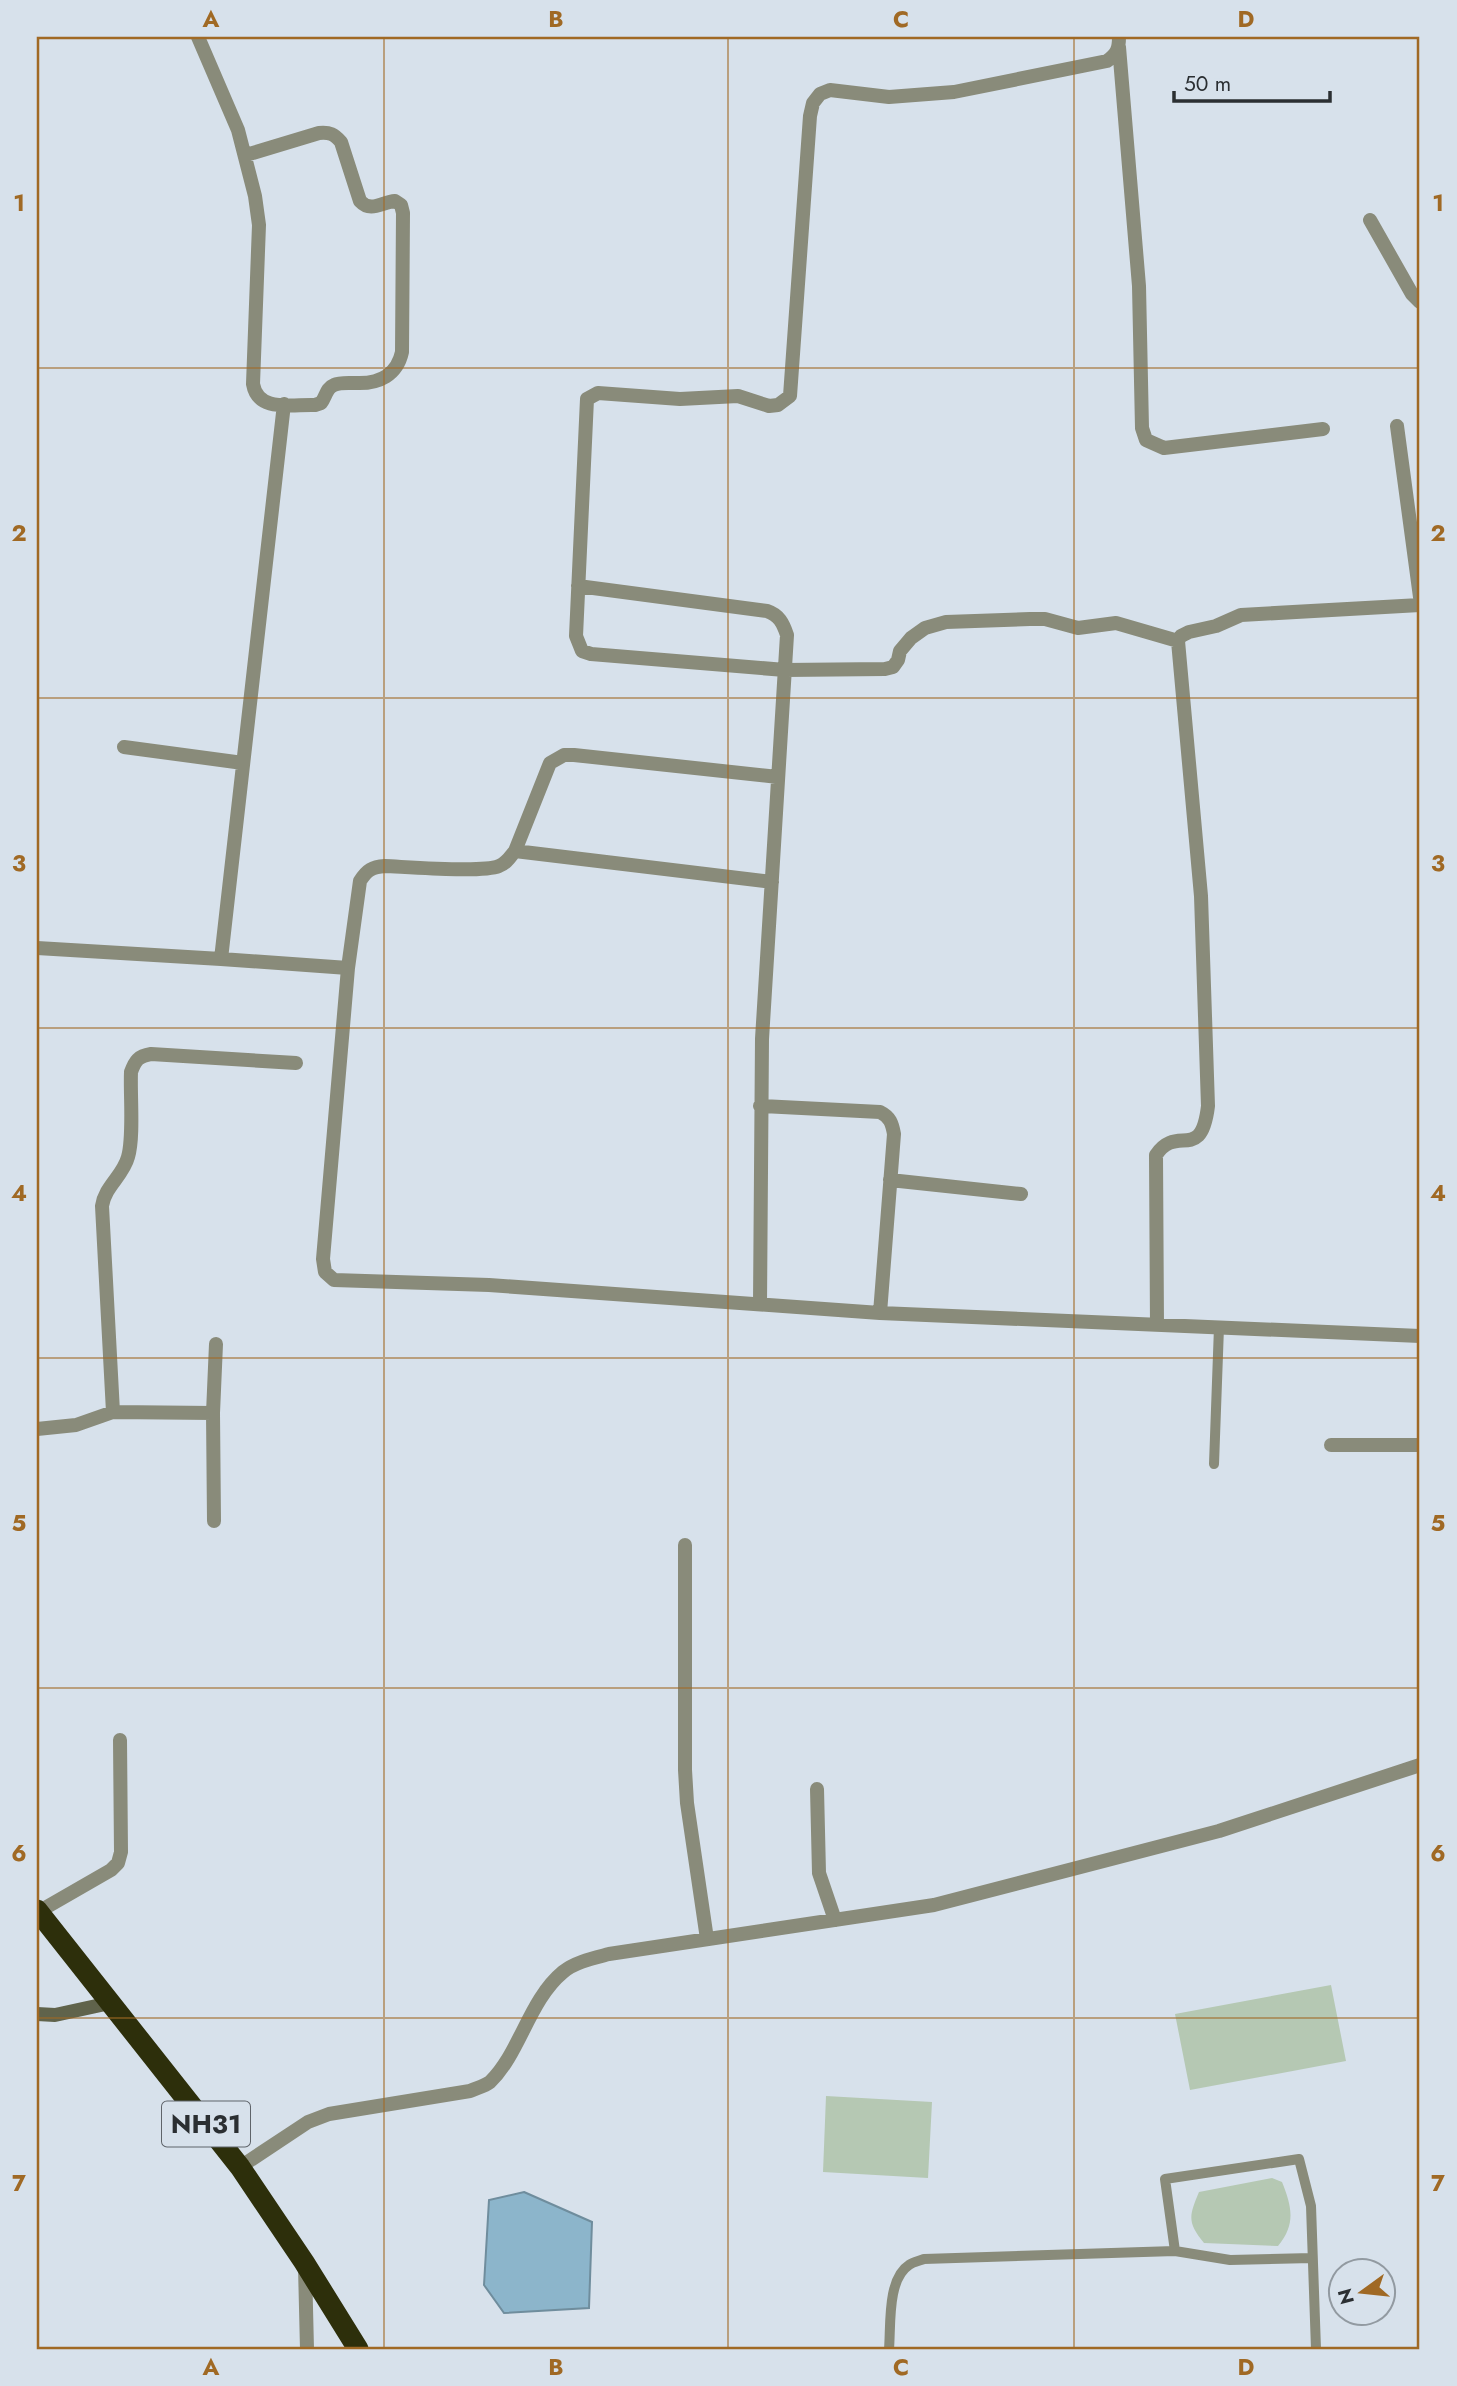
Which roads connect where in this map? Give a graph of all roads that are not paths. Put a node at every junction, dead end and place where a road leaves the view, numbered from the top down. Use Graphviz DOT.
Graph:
graph roads {
  1 [pos="198,37"];
  2 [pos="1119,41"];
  3 [pos="246,155"];
  4 [pos="1370,220"];
  5 [pos="1420,302"];
  6 [pos="284,404"];
  7 [pos="1397,426"];
  8 [pos="1323,429"];
  9 [pos="578,586"];
  10 [pos="1420,597"];
  11 [pos="1420,605"];
  12 [pos="1178,641"];
  13 [pos="785,670"];
  14 [pos="124,747"];
  15 [pos="243,763"];
  16 [pos="778,777"];
  17 [pos="514,851"];
  18 [pos="772,882"];
  19 [pos="37,948"];
  20 [pos="221,959"];
  21 [pos="348,968"];
  22 [pos="296,1063"];
  23 [pos="761,1106"];
  24 [pos="890,1180"];
  25 [pos="1021,1194"];
  26 [pos="761,1304"];
  27 [pos="880,1313"];
  28 [pos="1157,1325"];
  29 [pos="1219,1327"];
  30 [pos="1420,1336"];
  31 [pos="216,1344"];
  32 [pos="113,1412"];
  33 [pos="213,1413"];
  34 [pos="37,1429"];
  35 [pos="1420,1445"];
  36 [pos="1331,1446"];
  37 [pos="1214,1464"];
  38 [pos="214,1521"];
  39 [pos="685,1545"];
  40 [pos="120,1740"];
  41 [pos="1420,1765"];
  42 [pos="817,1789"];
  43 [pos="38,1911"];
  44 [pos="835,1920"];
  45 [pos="707,1939"];
  46 [pos="110,2003"];
  47 [pos="37,2014"];
  48 [pos="240,2167"];
  49 [pos="1175,2251"];
  50 [pos="1312,2258"];
  51 [pos="304,2262"];
  52 [pos="307,2349"];
  53 [pos="358,2349"];
  54 [pos="889,2349"];
  55 [pos="1317,2349"];
  1 -- 3 [label="street"];
  2 -- 8 [label="street"];
  2 -- 9 [label="street"];
  3 -- 6 [label="street"];
  3 -- 6 [label="street"];
  4 -- 5 [label="street"];
  6 -- 15 [label="street"];
  7 -- 10 [label="street"];
  9 -- 13 [label="street"];
  9 -- 13 [label="street"];
  11 -- 12 [label="street"];
  12 -- 13 [label="street"];
  12 -- 28 [label="street"];
  13 -- 16 [label="street"];
  14 -- 15 [label="street"];
  15 -- 20 [label="street"];
  16 -- 17 [label="street"];
  16 -- 18 [label="street"];
  17 -- 18 [label="street"];
  17 -- 21 [label="street"];
  18 -- 23 [label="street"];
  19 -- 20 [label="street"];
  20 -- 21 [label="street"];
  21 -- 26 [label="street"];
  22 -- 32 [label="street"];
  23 -- 24 [label="street"];
  23 -- 26 [label="street"];
  24 -- 25 [label="street"];
  24 -- 27 [label="street"];
  26 -- 27 [label="street"];
  27 -- 28 [label="street"];
  28 -- 29 [label="street"];
  29 -- 30 [label="street"];
  29 -- 37 [label="lane"];
  31 -- 33 [label="street"];
  32 -- 33 [label="street"];
  32 -- 34 [label="street"];
  33 -- 38 [label="street"];
  35 -- 36 [label="street"];
  39 -- 45 [label="street"];
  40 -- 43 [label="street"];
  41 -- 44 [label="street"];
  42 -- 44 [label="street"];
  43 -- 46 [label="highway, NH31"];
  44 -- 45 [label="street"];
  45 -- 48 [label="street"];
  46 -- 47 [label="street"];
  46 -- 48 [label="highway, NH31"];
  48 -- 51 [label="highway, NH31"];
  49 -- 50 [label="lane"];
  49 -- 50 [label="lane"];
  49 -- 54 [label="lane"];
  50 -- 55 [label="lane"];
  51 -- 52 [label="street"];
  51 -- 53 [label="highway, NH31"];
}
